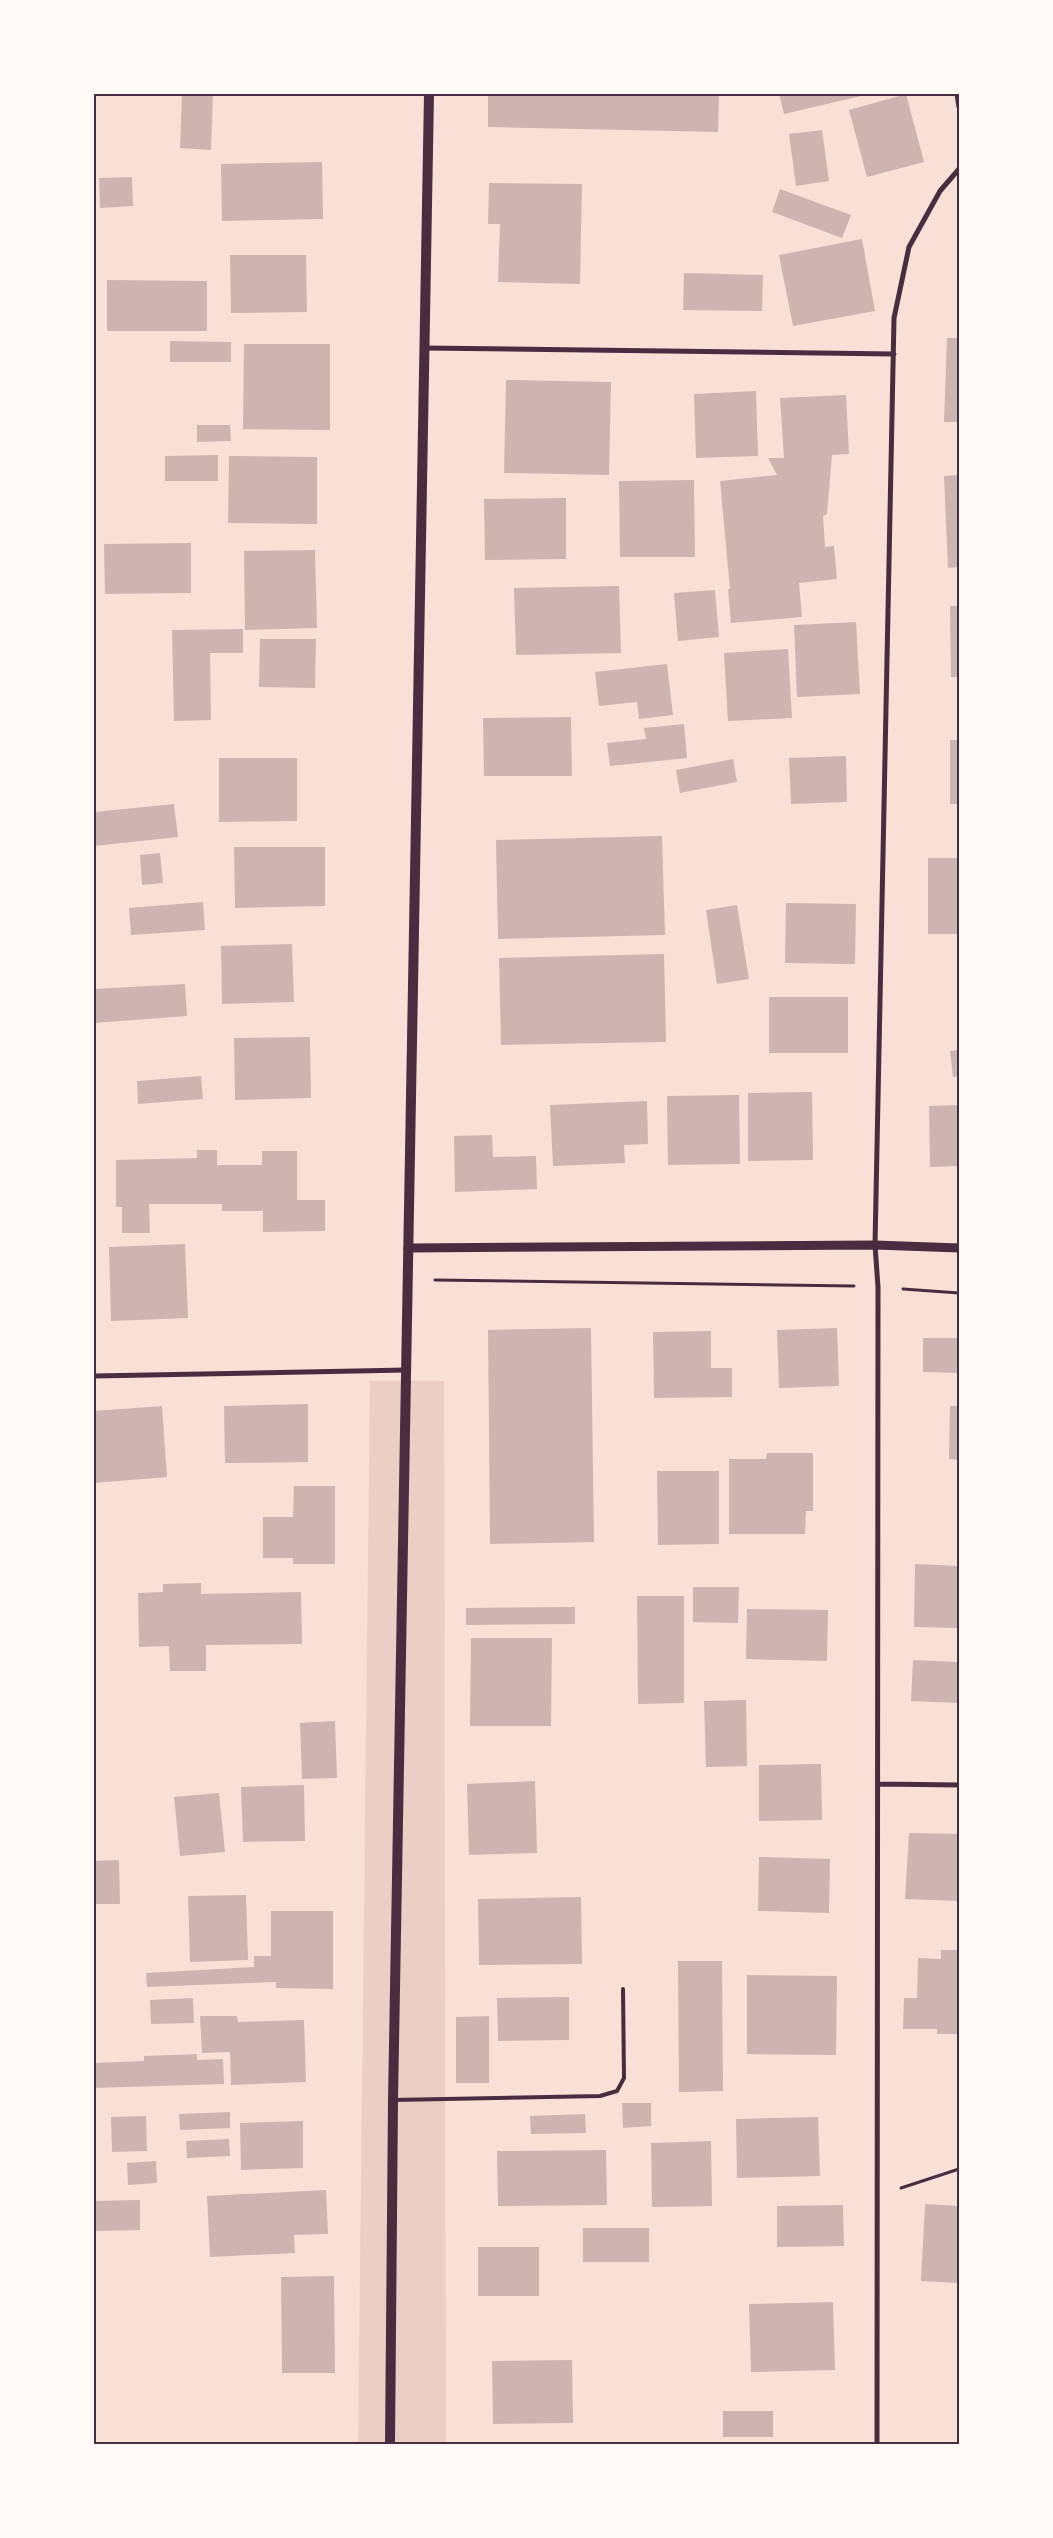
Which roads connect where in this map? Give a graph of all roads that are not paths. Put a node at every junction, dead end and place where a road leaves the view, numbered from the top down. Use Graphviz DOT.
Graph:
graph roads {
  1 [pos="429,94"];
  2 [pos="956,94"];
  3 [pos="959,107"];
  4 [pos="959,169"];
  5 [pos="424,348"];
  6 [pos="894,354"];
  7 [pos="876,1245"];
  8 [pos="408,1248"];
  9 [pos="959,1248"];
  10 [pos="406,1370"];
  11 [pos="94,1376"];
  12 [pos="879,1784"];
  13 [pos="959,1785"];
  14 [pos="624,1989"];
  15 [pos="393,2100"];
  16 [pos="390,2444"];
  17 [pos="877,2444"];
  1 -- 5 [label="main road"];
  2 -- 3 [label="street"];
  4 -- 6 [label="street"];
  5 -- 6 [label="street"];
  5 -- 8 [label="main road"];
  6 -- 7 [label="street"];
  7 -- 8 [label="street"];
  7 -- 9 [label="street"];
  7 -- 12 [label="street"];
  8 -- 10 [label="main road"];
  10 -- 11 [label="street"];
  10 -- 15 [label="main road"];
  12 -- 13 [label="street"];
  12 -- 17 [label="street"];
  14 -- 15 [label="lane"];
  15 -- 16 [label="main road"];
}
